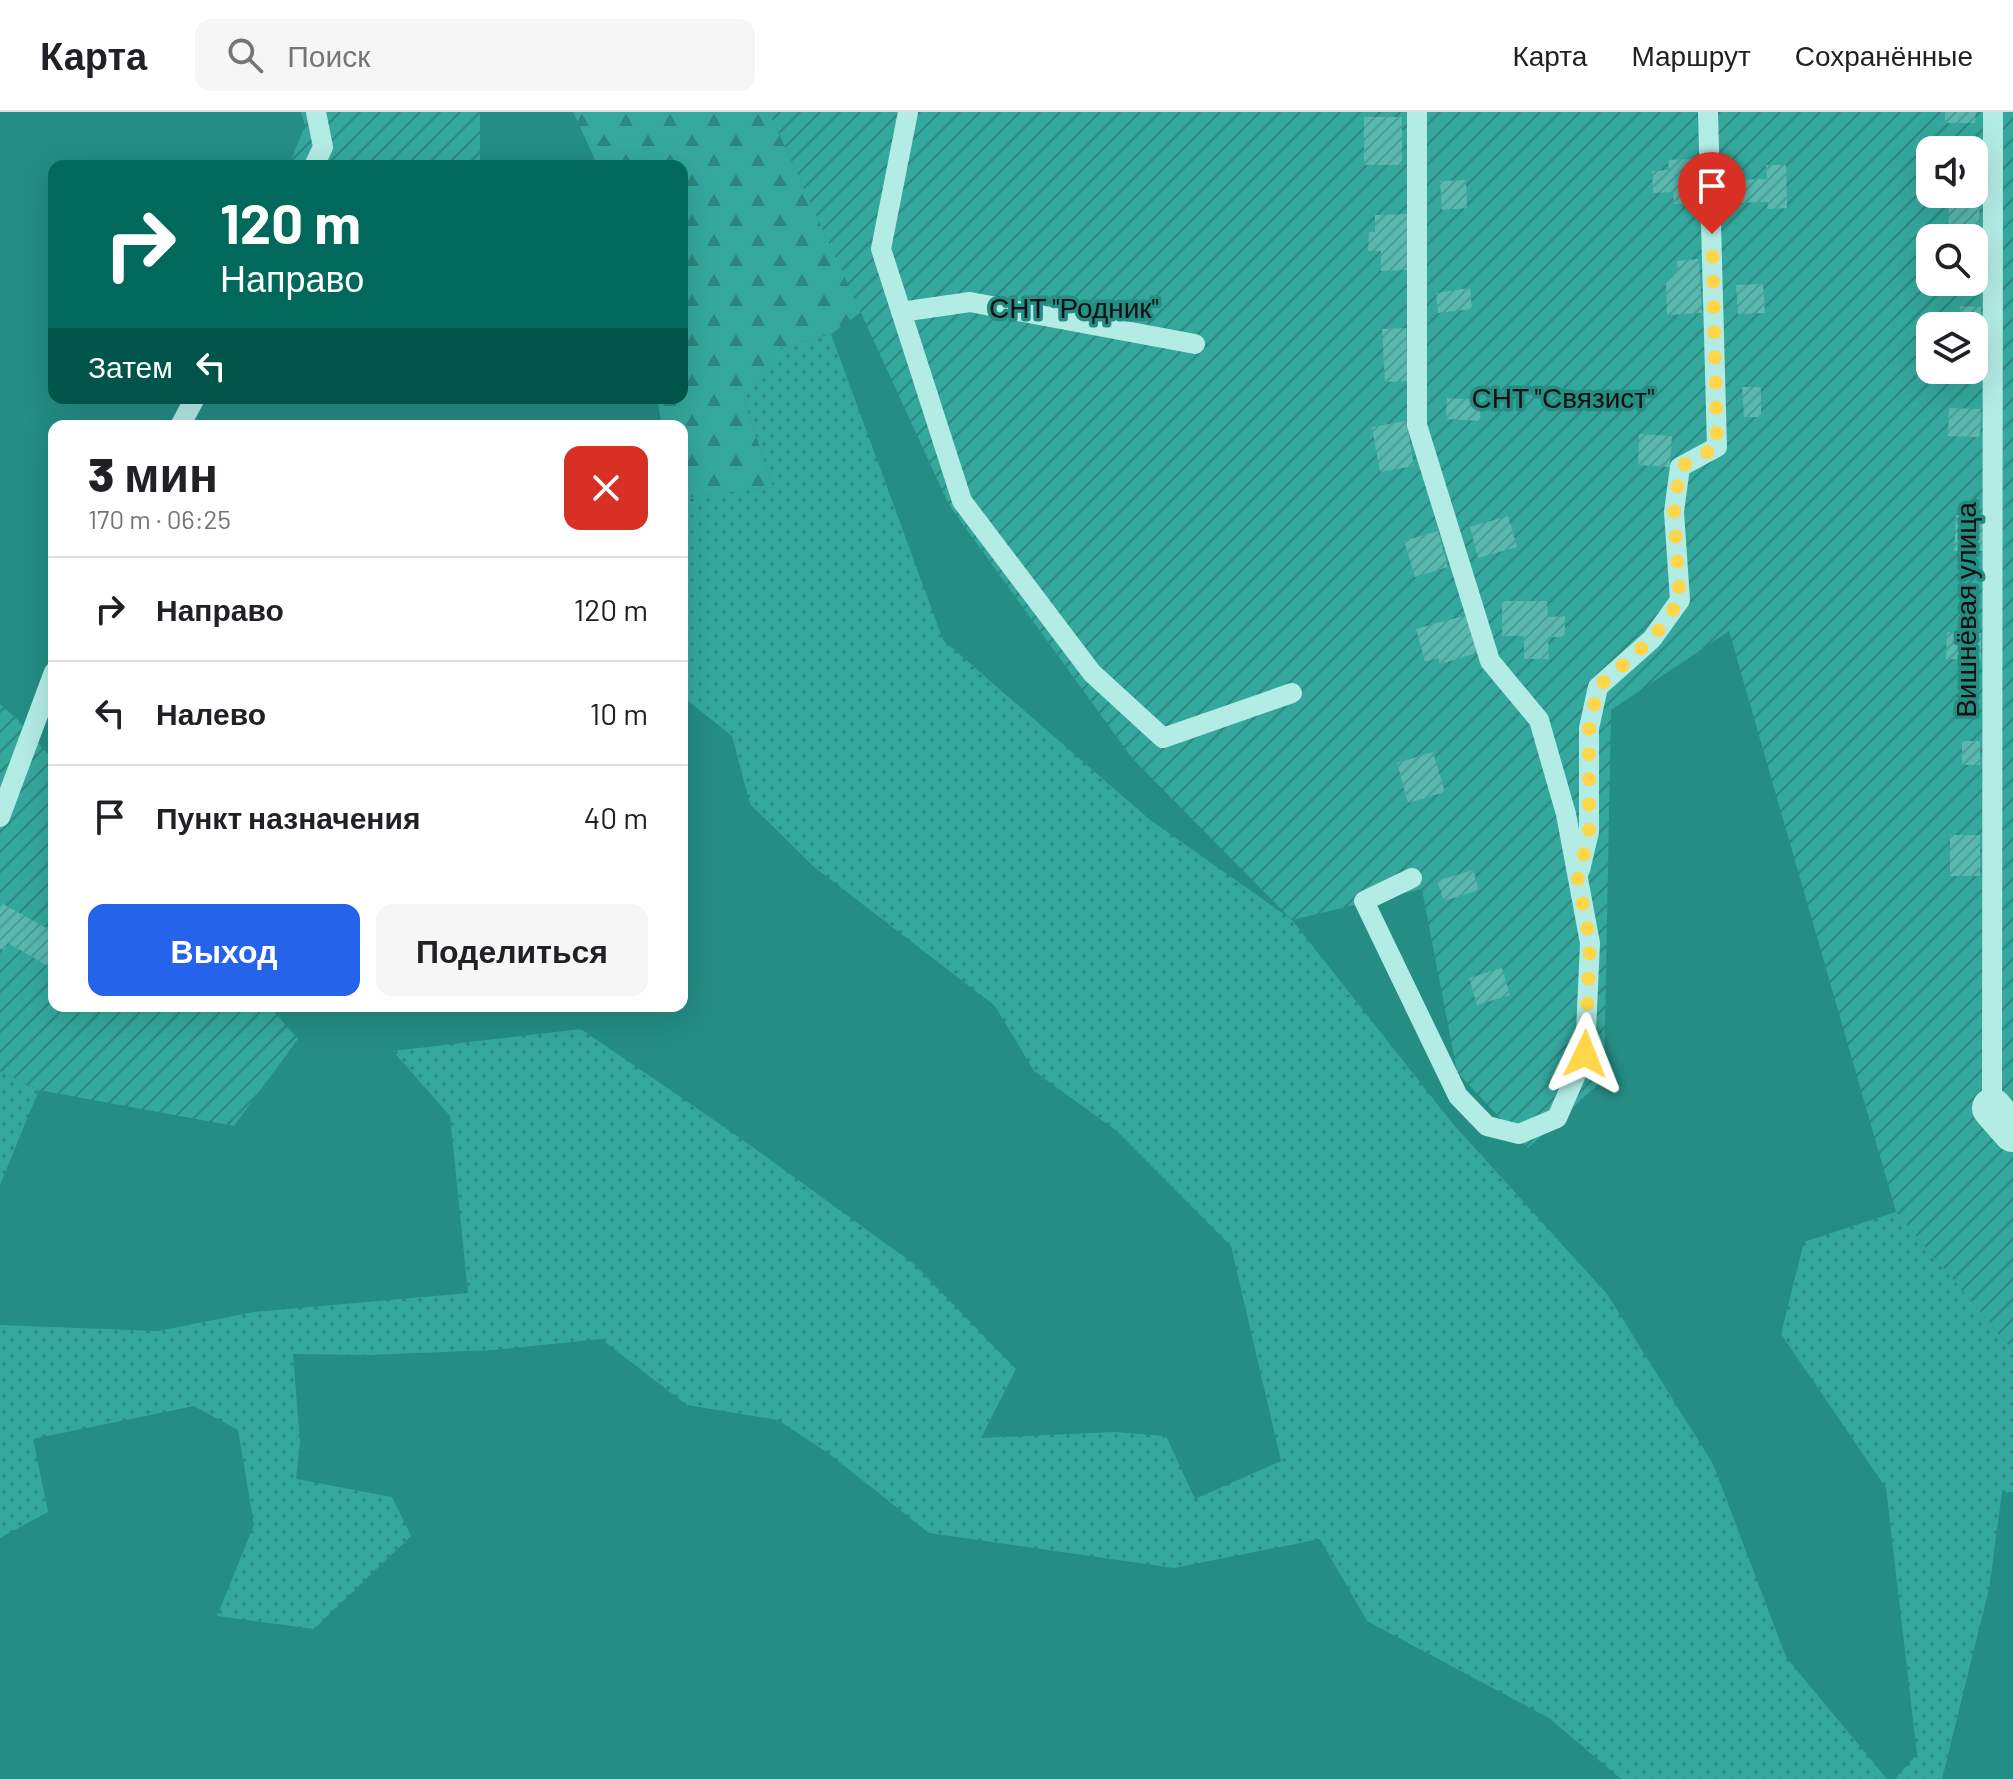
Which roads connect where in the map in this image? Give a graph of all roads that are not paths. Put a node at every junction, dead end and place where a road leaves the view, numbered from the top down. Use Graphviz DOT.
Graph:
graph roads {
  1 [pos="316,112"];
  2 [pos="908,112"];
  3 [pos="1417,112"];
  4 [pos="1708,112"];
  5 [pos="1993,112"];
  6 [pos="317,160"];
  7 [pos="901,312"];
  8 [pos="1195,344"];
  9 [pos="48,688"];
  10 [pos="1292,693"];
  11 [pos="0,817"];
  12 [pos="1412,878"];
  13 [pos="1578,879"];
  14 [pos="2003,1120"];
  1 -- 6 [label="lane"];
  2 -- 7 [label="lane"];
  3 -- 13 [label="lane"];
  4 -- 13 [label="lane"];
  5 -- 14 [label="lane, Вишнёвая улица"];
  7 -- 8 [label="lane"];
  7 -- 10 [label="lane"];
  9 -- 11 [label="lane"];
  12 -- 13 [label="lane"];
}
